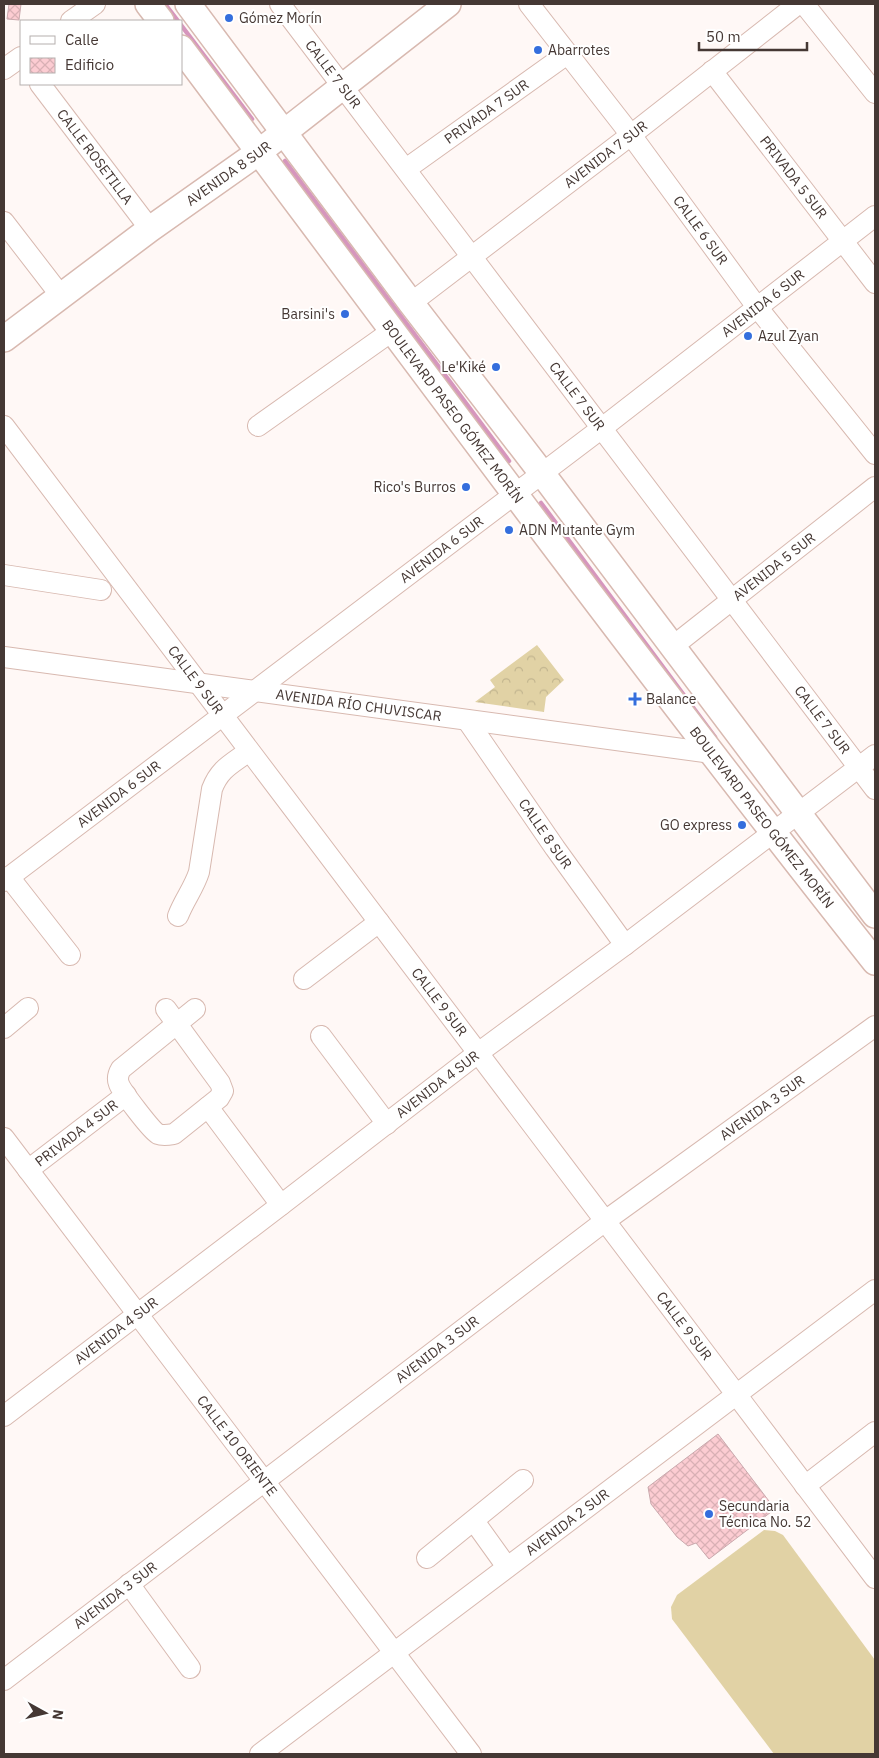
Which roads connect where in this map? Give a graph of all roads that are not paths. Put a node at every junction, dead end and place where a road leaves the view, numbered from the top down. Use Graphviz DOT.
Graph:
graph roads {
  1 [pos="95,4"];
  2 [pos="148,4"];
  3 [pos="188,4"];
  4 [pos="280,4"];
  5 [pos="448,4"];
  6 [pos="529,4"];
  7 [pos="798,4"];
  8 [pos="804,4"];
  9 [pos="72,20"];
  10 [pos="160,20"];
  11 [pos="182,49"];
  12 [pos="567,54"];
  13 [pos="20,59"];
  14 [pos="4,70"];
  15 [pos="712,71"];
  16 [pos="41,85"];
  17 [pos="342,86"];
  18 [pos="875,93"];
  19 [pos="283,133"];
  20 [pos="631,135"];
  21 [pos="259,152"];
  22 [pos="406,169"];
  23 [pos="875,216"];
  24 [pos="4,222"];
  25 [pos="150,229"];
  26 [pos="842,240"];
  27 [pos="471,256"];
  28 [pos="875,284"];
  29 [pos="61,296"];
  30 [pos="411,303"];
  31 [pos="757,307"];
  32 [pos="392,331"];
  33 [pos="4,338"];
  34 [pos="4,426"];
  35 [pos="258,426"];
  36 [pos="602,428"];
  37 [pos="875,454"];
  38 [pos="541,472"];
  39 [pos="875,487"];
  40 [pos="514,494"];
  41 [pos="7,572"];
  42 [pos="101,590"];
  43 [pos="732,599"];
  44 [pos="672,647"];
  45 [pos="4,657"];
  46 [pos="198,684"];
  47 [pos="254,691"];
  48 [pos="222,715"];
  49 [pos="467,720"];
  50 [pos="249,751"];
  51 [pos="712,753"];
  52 [pos="875,755"];
  53 [pos="859,767"];
  54 [pos="769,774"];
  55 [pos="875,789"];
  56 [pos="798,814"];
  57 [pos="773,833"];
  58 [pos="6,879"];
  59 [pos="875,915"];
  60 [pos="178,916"];
  61 [pos="379,922"];
  62 [pos="625,945"];
  63 [pos="70,955"];
  64 [pos="875,962"];
  65 [pos="304,979"];
  66 [pos="28,1008"];
  67 [pos="194,1009"];
  68 [pos="171,1016"];
  69 [pos="875,1026"];
  70 [pos="4,1028"];
  71 [pos="321,1036"];
  72 [pos="478,1053"];
  73 [pos="126,1096"];
  74 [pos="208,1107"];
  75 [pos="387,1124"];
  76 [pos="4,1138"];
  77 [pos="28,1170"];
  78 [pos="281,1206"];
  79 [pos="605,1221"];
  80 [pos="875,1290"];
  81 [pos="138,1315"];
  82 [pos="736,1395"];
  83 [pos="4,1416"];
  84 [pos="875,1432"];
  85 [pos="523,1480"];
  86 [pos="264,1481"];
  87 [pos="805,1486"];
  88 [pos="474,1521"];
  89 [pos="427,1558"];
  90 [pos="508,1568"];
  91 [pos="875,1577"];
  92 [pos="129,1584"];
  93 [pos="394,1653"];
  94 [pos="190,1668"];
  95 [pos="4,1680"];
  96 [pos="461,1751"];
  97 [pos="260,1754"];
  1 -- 9 [label="street"];
  2 -- 10 [label="main road"];
  3 -- 19 [label="main road"];
  4 -- 17 [label="street, CALLE 7 SUR"];
  5 -- 17 [label="main road, AVENIDA 8 SUR"];
  6 -- 12 [label="street, CALLE 6 SUR"];
  7 -- 15 [label="street, AVENIDA 7 SUR"];
  8 -- 18 [label="street"];
  11 -- 21 [label="main road, BOULEVARD PASEO GÓMEZ MORÍN"];
  12 -- 20 [label="street, CALLE 6 SUR"];
  12 -- 22 [label="street, PRIVADA 7 SUR"];
  13 -- 14 [label="street"];
  15 -- 20 [label="street, AVENIDA 7 SUR"];
  15 -- 26 [label="street, PRIVADA 5 SUR"];
  16 -- 25 [label="street, CALLE ROSETILLA"];
  17 -- 19 [label="main road, AVENIDA 8 SUR"];
  17 -- 22 [label="street, CALLE 7 SUR"];
  19 -- 21 [label="main road, AVENIDA 8 SUR"];
  19 -- 30 [label="main road"];
  20 -- 27 [label="street, AVENIDA 7 SUR"];
  20 -- 31 [label="street, CALLE 6 SUR"];
  21 -- 25 [label="main road, AVENIDA 8 SUR"];
  21 -- 32 [label="main road, BOULEVARD PASEO GÓMEZ MORÍN"];
  22 -- 27 [label="street, CALLE 7 SUR"];
  23 -- 26 [label="street, AVENIDA 6 SUR"];
  24 -- 29 [label="street"];
  25 -- 29 [label="main road, AVENIDA 8 SUR"];
  26 -- 28 [label="street, PRIVADA 5 SUR"];
  26 -- 31 [label="street, AVENIDA 6 SUR"];
  27 -- 30 [label="street, AVENIDA 7 SUR"];
  27 -- 36 [label="street, CALLE 7 SUR"];
  29 -- 33 [label="main road, AVENIDA 8 SUR"];
  30 -- 38 [label="main road"];
  31 -- 36 [label="street, AVENIDA 6 SUR"];
  31 -- 37 [label="street, CALLE 6 SUR"];
  32 -- 35 [label="street"];
  32 -- 40 [label="main road, BOULEVARD PASEO GÓMEZ MORÍN"];
  34 -- 46 [label="street, CALLE 9 SUR"];
  36 -- 38 [label="street, AVENIDA 6 SUR"];
  36 -- 43 [label="street, CALLE 7 SUR"];
  38 -- 40 [label="street, AVENIDA 6 SUR"];
  38 -- 44 [label="main road"];
  39 -- 43 [label="street, AVENIDA 5 SUR"];
  40 -- 47 [label="street, AVENIDA 6 SUR"];
  40 -- 51 [label="main road, BOULEVARD PASEO GÓMEZ MORÍN"];
  41 -- 42 [label="street"];
  43 -- 44 [label="street, AVENIDA 5 SUR"];
  43 -- 53 [label="street, CALLE 7 SUR"];
  44 -- 54 [label="main road"];
  45 -- 46 [label="street, AVENIDA RÍO CHUVISCAR"];
  46 -- 47 [label="street, AVENIDA RÍO CHUVISCAR"];
  46 -- 48 [label="street, CALLE 9 SUR"];
  47 -- 48 [label="street, AVENIDA 6 SUR"];
  47 -- 49 [label="street, AVENIDA RÍO CHUVISCAR"];
  48 -- 50 [label="street, CALLE 9 SUR"];
  48 -- 58 [label="street, AVENIDA 6 SUR"];
  49 -- 51 [label="street, AVENIDA RÍO CHUVISCAR"];
  49 -- 62 [label="street, CALLE 8 SUR"];
  50 -- 60 [label="street"];
  50 -- 61 [label="street, CALLE 9 SUR"];
  51 -- 54 [label="main road"];
  51 -- 57 [label="main road, BOULEVARD PASEO GÓMEZ MORÍN"];
  52 -- 53 [label="street, AVENIDA 4 SUR"];
  53 -- 55 [label="street, CALLE 7 SUR"];
  53 -- 56 [label="street, AVENIDA 4 SUR"];
  54 -- 56 [label="main road"];
  56 -- 57 [label="street, AVENIDA 4 SUR"];
  56 -- 59 [label="main road"];
  57 -- 62 [label="street, AVENIDA 4 SUR"];
  57 -- 64 [label="main road, BOULEVARD PASEO GÓMEZ MORÍN"];
  58 -- 63 [label="street"];
  61 -- 65 [label="street"];
  61 -- 72 [label="street, CALLE 9 SUR"];
  62 -- 72 [label="street, AVENIDA 4 SUR"];
  66 -- 70 [label="street"];
  67 -- 68 [label="street"];
  68 -- 73 [label="street"];
  68 -- 74 [label="street"];
  69 -- 79 [label="street, AVENIDA 3 SUR"];
  71 -- 75 [label="street"];
  72 -- 75 [label="street, AVENIDA 4 SUR"];
  72 -- 79 [label="street, CALLE 9 SUR"];
  73 -- 74 [label="street"];
  73 -- 77 [label="street, PRIVADA 4 SUR"];
  74 -- 78 [label="street"];
  75 -- 78 [label="street, AVENIDA 4 SUR"];
  76 -- 77 [label="street, CALLE 10 ORIENTE"];
  77 -- 81 [label="street, CALLE 10 ORIENTE"];
  78 -- 81 [label="street, AVENIDA 4 SUR"];
  79 -- 82 [label="street, CALLE 9 SUR"];
  79 -- 86 [label="street, AVENIDA 3 SUR"];
  80 -- 82 [label="street, AVENIDA 2 SUR"];
  81 -- 83 [label="street, AVENIDA 4 SUR"];
  81 -- 86 [label="street, CALLE 10 ORIENTE"];
  82 -- 87 [label="street, CALLE 9 SUR"];
  82 -- 90 [label="street, AVENIDA 2 SUR"];
  84 -- 87 [label="street"];
  85 -- 88 [label="street"];
  86 -- 92 [label="street, AVENIDA 3 SUR"];
  86 -- 93 [label="street, CALLE 10 ORIENTE"];
  87 -- 91 [label="street, CALLE 9 SUR"];
  88 -- 89 [label="street"];
  88 -- 90 [label="street"];
  90 -- 93 [label="street, AVENIDA 2 SUR"];
  92 -- 94 [label="street"];
  92 -- 95 [label="street, AVENIDA 3 SUR"];
  93 -- 96 [label="street, CALLE 10 ORIENTE"];
  93 -- 97 [label="street, AVENIDA 2 SUR"];
}
